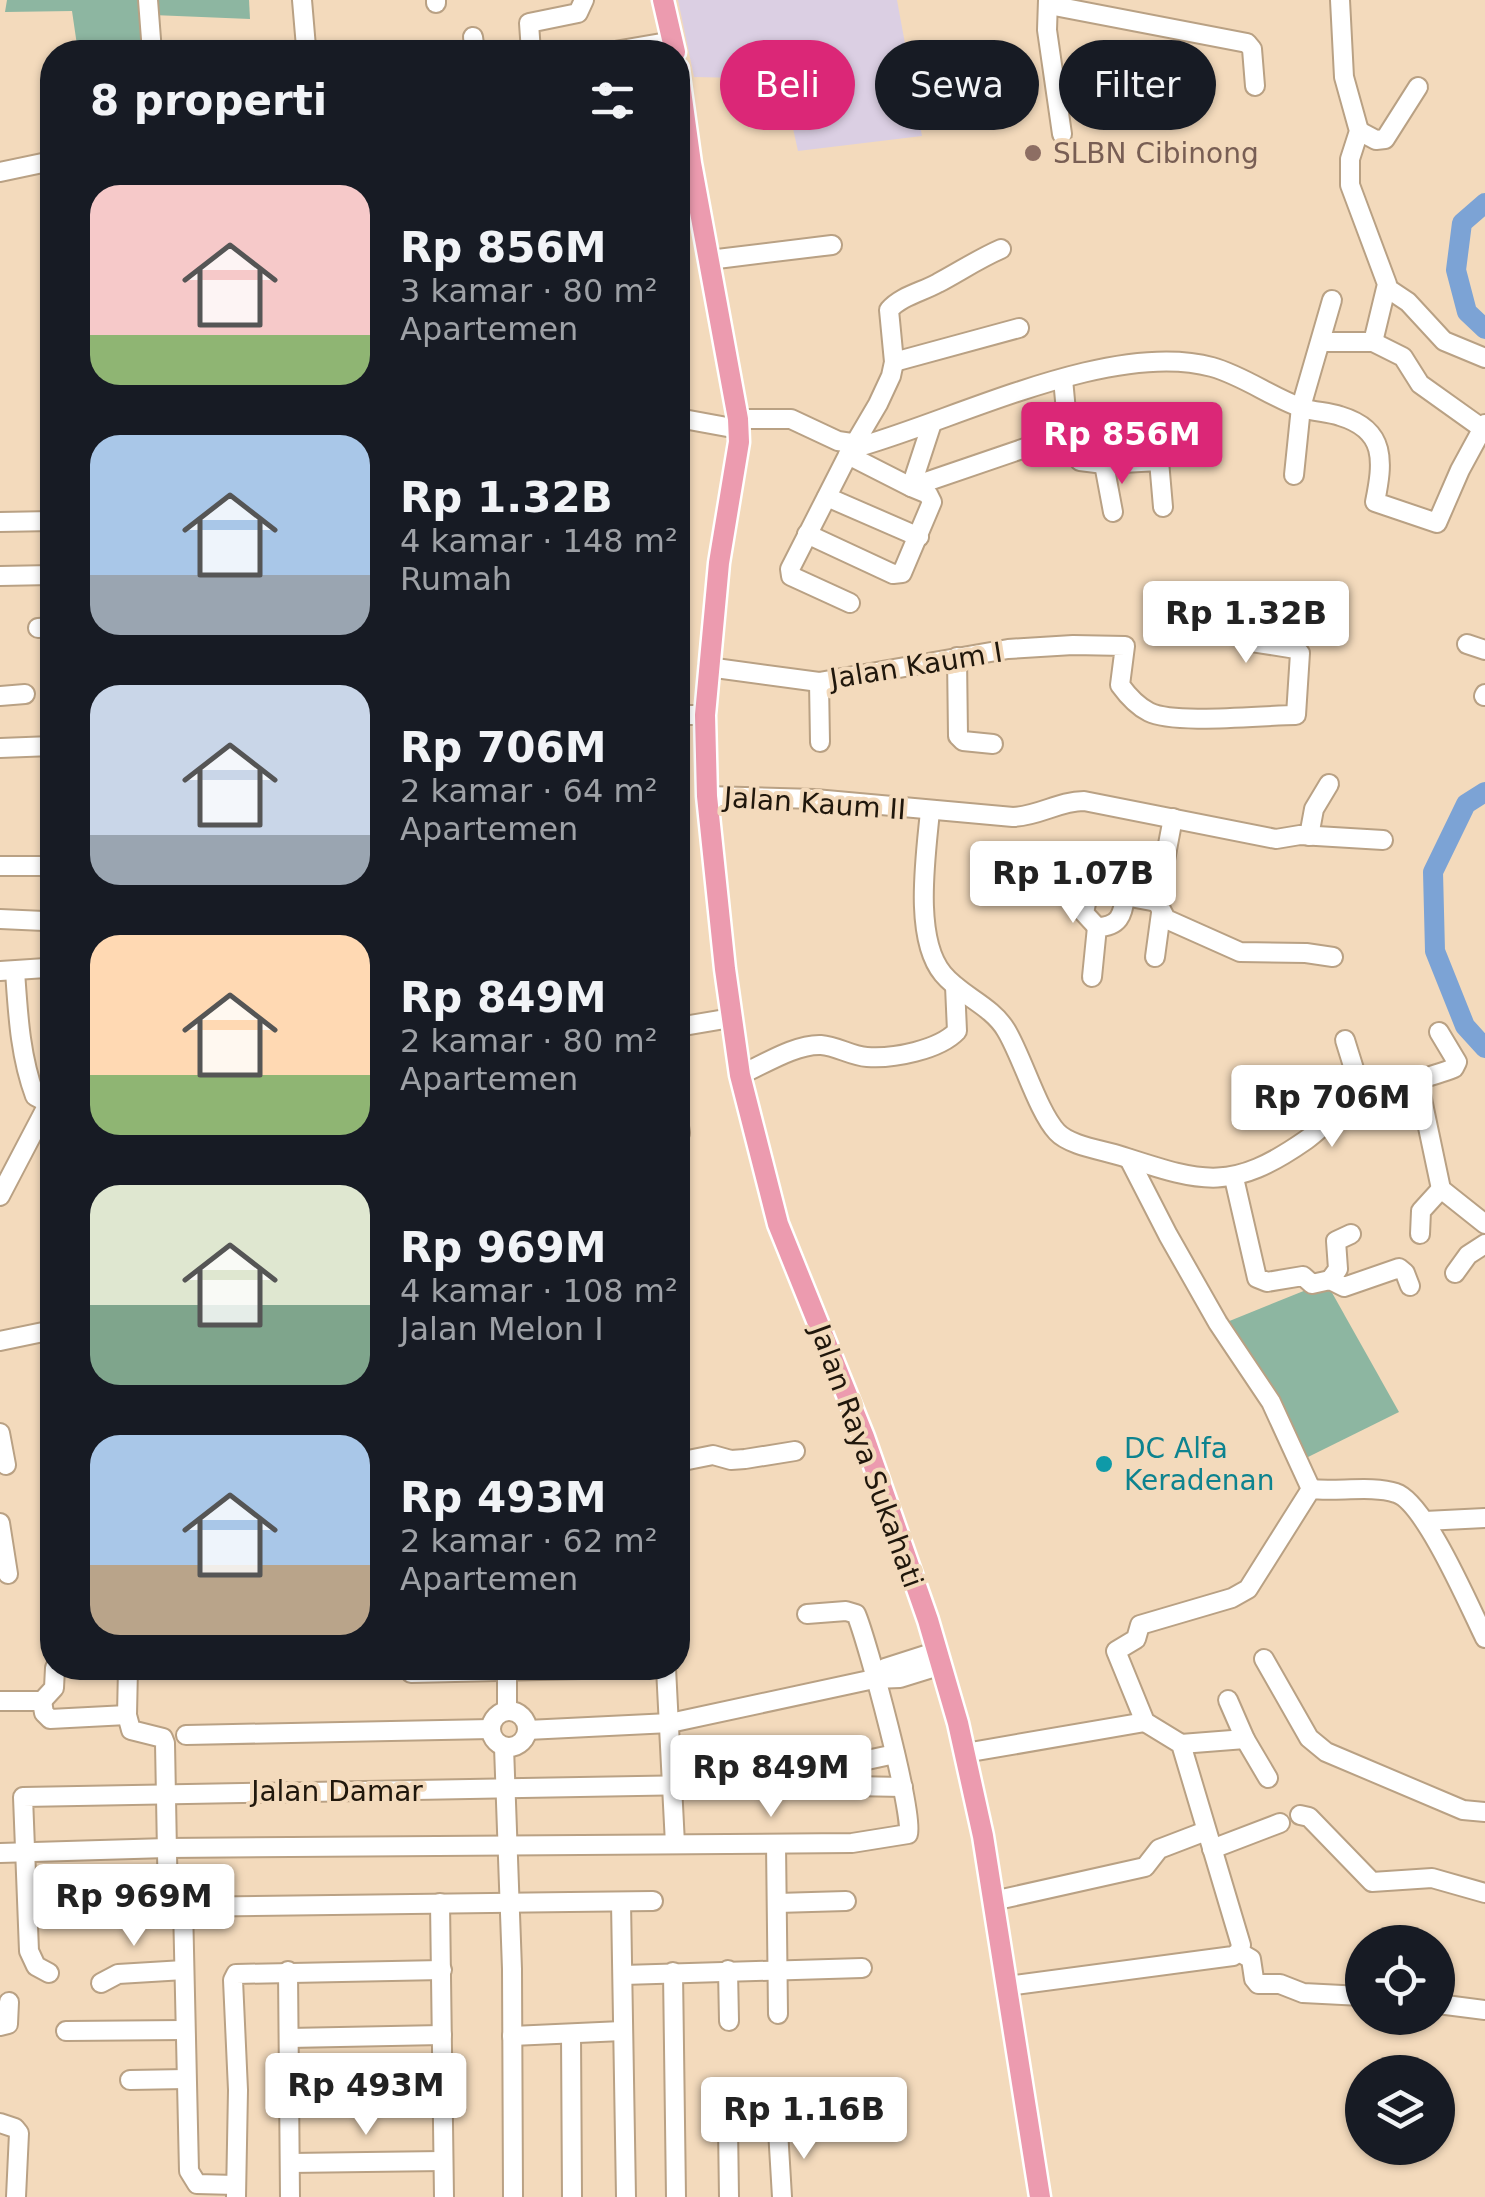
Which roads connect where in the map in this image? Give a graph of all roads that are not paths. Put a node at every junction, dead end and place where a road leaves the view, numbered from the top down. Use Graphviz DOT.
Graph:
graph roads {
  1 [pos="148,0"];
  2 [pos="302,0"];
  3 [pos="584,0"];
  4 [pos="663,0"];
  5 [pos="1340,0"];
  6 [pos="1049,3"];
  7 [pos="151,40"];
  8 [pos="305,40"];
  9 [pos="531,40"];
  10 [pos="672,40"];
  11 [pos="1255,86"];
  12 [pos="1418,87"];
  13 [pos="1358,131"];
  14 [pos="1062,134"];
  15 [pos="40,164"];
  16 [pos="0,172"];
  17 [pos="690,187"];
  18 [pos="832,245"];
  19 [pos="1001,249"];
  20 [pos="709,260"];
  21 [pos="1387,288"];
  22 [pos="1332,300"];
  23 [pos="1020,328"];
  24 [pos="1322,342"];
  25 [pos="1373,342"];
  26 [pos="1485,358"];
  27 [pos="894,362"];
  28 [pos="1069,377"];
  29 [pos="1301,408"];
  30 [pos="690,419"];
  31 [pos="932,423"];
  32 [pos="738,424"];
  33 [pos="1484,426"];
  34 [pos="851,450"];
  35 [pos="1104,464"];
  36 [pos="1294,474"];
  37 [pos="911,488"];
  38 [pos="828,497"];
  39 [pos="1164,508"];
  40 [pos="1112,512"];
  41 [pos="40,521"];
  42 [pos="0,522"];
  43 [pos="807,534"];
  44 [pos="919,536"];
  45 [pos="40,575"];
  46 [pos="0,576"];
  47 [pos="850,604"];
  48 [pos="1243,621"];
  49 [pos="957,658"];
  50 [pos="708,668"];
  51 [pos="819,682"];
  52 [pos="25,694"];
  53 [pos="0,696"];
  54 [pos="690,715"];
  55 [pos="704,716"];
  56 [pos="820,742"];
  57 [pos="993,744"];
  58 [pos="40,746"];
  59 [pos="0,748"];
  60 [pos="1330,784"];
  61 [pos="707,796"];
  62 [pos="930,811"];
  63 [pos="1173,818"];
  64 [pos="1309,836"];
  65 [pos="1383,840"];
  66 [pos="0,866"];
  67 [pos="40,866"];
  68 [pos="1023,872"];
  69 [pos="1089,889"];
  70 [pos="1125,896"];
  71 [pos="1159,908"];
  72 [pos="0,919"];
  73 [pos="40,920"];
  74 [pos="1096,928"];
  75 [pos="1155,957"];
  76 [pos="1333,957"];
  77 [pos="40,968"];
  78 [pos="8,971"];
  79 [pos="1092,976"];
  80 [pos="955,986"];
  81 [pos="731,1018"];
  82 [pos="690,1025"];
  83 [pos="1439,1032"];
  84 [pos="1345,1040"];
  85 [pos="740,1075"];
  86 [pos="1418,1080"];
  87 [pos="40,1098"];
  88 [pos="1363,1098"];
  89 [pos="40,1125"];
  90 [pos="1129,1158"];
  91 [pos="1234,1178"];
  92 [pos="1442,1189"];
  93 [pos="0,1196"];
  94 [pos="1485,1224"];
  95 [pos="1351,1234"];
  96 [pos="1420,1234"];
  97 [pos="1485,1244"];
  98 [pos="1455,1274"];
  99 [pos="1330,1280"];
  100 [pos="1410,1286"];
  101 [pos="40,1333"];
  102 [pos="0,1341"];
  103 [pos="0,1433"];
  104 [pos="795,1452"];
  105 [pos="690,1460"];
  106 [pos="6,1466"];
  107 [pos="1310,1488"];
  108 [pos="1485,1518"];
  109 [pos="1425,1521"];
  110 [pos="0,1523"];
  111 [pos="8,1574"];
  112 [pos="807,1614"];
  113 [pos="1485,1638"];
  114 [pos="940,1658"];
  115 [pos="1264,1658"];
  116 [pos="874,1679"];
  117 [pos="54,1680"];
  118 [pos="128,1680"];
  119 [pos="507,1680"];
  120 [pos="667,1680"];
  121 [pos="1228,1700"];
  122 [pos="0,1701"];
  123 [pos="42,1701"];
  124 [pos="507,1711"];
  125 [pos="127,1715"];
  126 [pos="1146,1722"];
  127 [pos="670,1723"];
  128 [pos="490,1729"];
  129 [pos="527,1730"];
  130 [pos="186,1735"];
  131 [pos="1245,1739"];
  132 [pos="1181,1744"];
  133 [pos="504,1746"];
  134 [pos="965,1753"];
  135 [pos="895,1754"];
  136 [pos="1268,1778"];
  137 [pos="753,1784"];
  138 [pos="674,1786"];
  139 [pos="903,1788"];
  140 [pos="507,1791"];
  141 [pos="166,1793"];
  142 [pos="1485,1812"];
  143 [pos="1300,1815"];
  144 [pos="1280,1823"];
  145 [pos="1209,1840"];
  146 [pos="675,1844"];
  147 [pos="776,1844"];
  148 [pos="509,1846"];
  149 [pos="168,1848"];
  150 [pos="24,1851"];
  151 [pos="0,1853"];
  152 [pos="1485,1894"];
  153 [pos="653,1901"];
  154 [pos="846,1901"];
  155 [pos="993,1901"];
  156 [pos="621,1902"];
  157 [pos="777,1902"];
  158 [pos="440,1903"];
  159 [pos="510,1903"];
  160 [pos="176,1906"];
  161 [pos="28,1909"];
  162 [pos="1240,1952"];
  163 [pos="862,1968"];
  164 [pos="184,1970"];
  165 [pos="442,1970"];
  166 [pos="728,1970"];
  167 [pos="777,1970"];
  168 [pos="288,1972"];
  169 [pos="674,1972"];
  170 [pos="49,1973"];
  171 [pos="623,1974"];
  172 [pos="100,1983"];
  173 [pos="1008,1986"];
  174 [pos="1345,1995"];
  175 [pos="9,2002"];
  176 [pos="1455,2006"];
  177 [pos="1485,2010"];
  178 [pos="778,2014"];
  179 [pos="729,2022"];
  180 [pos="0,2026"];
  181 [pos="184,2030"];
  182 [pos="66,2031"];
  183 [pos="622,2031"];
  184 [pos="571,2034"];
  185 [pos="442,2035"];
  186 [pos="512,2036"];
  187 [pos="289,2038"];
  188 [pos="130,2080"];
  189 [pos="186,2080"];
  190 [pos="442,2099"];
  191 [pos="289,2100"];
  192 [pos="0,2124"];
  193 [pos="728,2126"];
  194 [pos="778,2130"];
  195 [pos="443,2160"];
  196 [pos="290,2163"];
  197 [pos="236,2191"];
  198 [pos="16,2197"];
  199 [pos="290,2197"];
  200 [pos="444,2197"];
  201 [pos="513,2197"];
  202 [pos="572,2197"];
  203 [pos="626,2197"];
  204 [pos="676,2197"];
  205 [pos="729,2197"];
  206 [pos="782,2197"];
  207 [pos="1040,2197"];
  1 -- 7 [label="street"];
  2 -- 8 [label="street"];
  3 -- 9 [label="street"];
  4 -- 10 [label="main road"];
  5 -- 13 [label="street"];
  6 -- 11 [label="street"];
  6 -- 14 [label="street"];
  12 -- 13 [label="street"];
  13 -- 21 [label="street"];
  15 -- 16 [label="street"];
  17 -- 20 [label="main road, Jalan Raya Sukahati"];
  18 -- 20 [label="street"];
  19 -- 27 [label="street"];
  20 -- 32 [label="main road, Jalan Raya Sukahati"];
  21 -- 25 [label="street"];
  21 -- 26 [label="street"];
  22 -- 24 [label="street"];
  23 -- 27 [label="street"];
  24 -- 25 [label="street"];
  24 -- 29 [label="street"];
  25 -- 33 [label="street"];
  27 -- 34 [label="street"];
  28 -- 29 [label="street"];
  28 -- 31 [label="street"];
  28 -- 35 [label="street"];
  28 -- 37 [label="street"];
  29 -- 33 [label="street"];
  29 -- 36 [label="street"];
  30 -- 32 [label="street"];
  31 -- 34 [label="street"];
  31 -- 37 [label="street"];
  32 -- 34 [label="street"];
  32 -- 50 [label="main road, Jalan Raya Sukahati"];
  34 -- 37 [label="street"];
  34 -- 38 [label="street"];
  35 -- 39 [label="street"];
  35 -- 40 [label="street"];
  37 -- 44 [label="street"];
  38 -- 43 [label="street"];
  38 -- 44 [label="street"];
  41 -- 42 [label="street"];
  43 -- 44 [label="street"];
  43 -- 47 [label="street"];
  45 -- 46 [label="street"];
  48 -- 49 [label="street, Jalan Kaum I"];
  49 -- 51 [label="street, Jalan Kaum I"];
  49 -- 57 [label="street"];
  50 -- 51 [label="street, Jalan Kaum I"];
  50 -- 55 [label="main road, Jalan Raya Sukahati"];
  51 -- 56 [label="street"];
  52 -- 53 [label="street"];
  54 -- 55 [label="street"];
  55 -- 61 [label="main road, Jalan Raya Sukahati"];
  58 -- 59 [label="street"];
  60 -- 64 [label="street"];
  61 -- 62 [label="street, Jalan Kaum II"];
  61 -- 81 [label="main road, Jalan Raya Sukahati"];
  62 -- 63 [label="street, Jalan Kaum II"];
  62 -- 80 [label="street"];
  63 -- 64 [label="street, Jalan Kaum II"];
  63 -- 71 [label="street"];
  64 -- 65 [label="street, Jalan Kaum II"];
  66 -- 67 [label="street"];
  68 -- 69 [label="street"];
  69 -- 70 [label="street"];
  69 -- 74 [label="street"];
  70 -- 71 [label="street"];
  70 -- 74 [label="street"];
  71 -- 75 [label="street"];
  71 -- 76 [label="street"];
  72 -- 73 [label="street"];
  74 -- 79 [label="street"];
  77 -- 78 [label="street"];
  78 -- 87 [label="street"];
  80 -- 85 [label="street"];
  80 -- 90 [label="street"];
  81 -- 82 [label="street"];
  81 -- 85 [label="main road, Jalan Raya Sukahati"];
  83 -- 86 [label="street"];
  84 -- 88 [label="street"];
  85 -- 114 [label="main road, Jalan Raya Sukahati"];
  86 -- 88 [label="street"];
  86 -- 92 [label="street"];
  88 -- 91 [label="street"];
  89 -- 93 [label="street"];
  90 -- 91 [label="street"];
  90 -- 107 [label="street"];
  91 -- 99 [label="street"];
  92 -- 94 [label="street"];
  92 -- 96 [label="street"];
  95 -- 99 [label="street"];
  97 -- 98 [label="street"];
  99 -- 100 [label="street"];
  101 -- 102 [label="street"];
  103 -- 106 [label="street"];
  104 -- 105 [label="street"];
  107 -- 109 [label="street"];
  107 -- 126 [label="street"];
  108 -- 109 [label="street"];
  109 -- 113 [label="street"];
  110 -- 111 [label="street"];
  112 -- 116 [label="street"];
  114 -- 116 [label="street"];
  114 -- 134 [label="main road, Jalan Raya Sukahati"];
  115 -- 142 [label="street"];
  116 -- 127 [label="street"];
  116 -- 135 [label="street"];
  117 -- 123 [label="street"];
  118 -- 125 [label="street"];
  119 -- 124 [label="street"];
  120 -- 127 [label="street"];
  121 -- 131 [label="street"];
  122 -- 123 [label="street"];
  123 -- 125 [label="street"];
  124 -- 128 [label="street"];
  124 -- 129 [label="street"];
  125 -- 141 [label="street"];
  126 -- 132 [label="street"];
  126 -- 134 [label="street"];
  127 -- 129 [label="street"];
  127 -- 138 [label="street"];
  128 -- 130 [label="street"];
  128 -- 133 [label="street"];
  129 -- 133 [label="street"];
  131 -- 132 [label="street"];
  131 -- 136 [label="street"];
  132 -- 145 [label="street"];
  133 -- 140 [label="street"];
  134 -- 155 [label="main road, Jalan Raya Sukahati"];
  135 -- 137 [label="street"];
  135 -- 139 [label="street"];
  137 -- 138 [label="street, Jalan Damar"];
  137 -- 139 [label="street"];
  138 -- 140 [label="street, Jalan Damar"];
  138 -- 146 [label="street"];
  139 -- 147 [label="street"];
  140 -- 141 [label="street, Jalan Damar"];
  140 -- 148 [label="street"];
  141 -- 149 [label="street"];
  141 -- 150 [label="street, Jalan Damar"];
  143 -- 152 [label="street"];
  144 -- 145 [label="street"];
  145 -- 155 [label="street"];
  145 -- 162 [label="street"];
  146 -- 147 [label="street"];
  146 -- 148 [label="street"];
  147 -- 157 [label="street"];
  148 -- 149 [label="street"];
  148 -- 159 [label="street"];
  149 -- 150 [label="street"];
  149 -- 160 [label="street"];
  150 -- 151 [label="street"];
  150 -- 161 [label="street"];
  153 -- 156 [label="street"];
  154 -- 157 [label="street"];
  155 -- 173 [label="main road, Jalan Raya Sukahati"];
  156 -- 159 [label="street"];
  156 -- 171 [label="street"];
  157 -- 167 [label="street"];
  158 -- 159 [label="street"];
  158 -- 160 [label="street"];
  158 -- 165 [label="street"];
  159 -- 186 [label="street"];
  160 -- 161 [label="street"];
  160 -- 164 [label="street"];
  161 -- 170 [label="street"];
  162 -- 173 [label="street"];
  162 -- 174 [label="street"];
  163 -- 167 [label="street"];
  164 -- 172 [label="street"];
  164 -- 181 [label="street"];
  165 -- 168 [label="street"];
  165 -- 185 [label="street"];
  166 -- 167 [label="street"];
  166 -- 169 [label="street"];
  166 -- 179 [label="street"];
  167 -- 178 [label="street"];
  168 -- 187 [label="street"];
  168 -- 197 [label="street"];
  169 -- 171 [label="street"];
  169 -- 204 [label="street"];
  171 -- 183 [label="street"];
  173 -- 207 [label="main road, Jalan Raya Sukahati"];
  175 -- 180 [label="street"];
  176 -- 177 [label="street"];
  181 -- 182 [label="street"];
  181 -- 189 [label="street"];
  183 -- 184 [label="street"];
  183 -- 203 [label="street"];
  184 -- 186 [label="street"];
  184 -- 202 [label="street"];
  185 -- 187 [label="street"];
  185 -- 190 [label="street"];
  186 -- 201 [label="street"];
  187 -- 191 [label="street"];
  188 -- 189 [label="street"];
  189 -- 197 [label="street"];
  190 -- 191 [label="street"];
  190 -- 195 [label="street"];
  191 -- 196 [label="street"];
  192 -- 198 [label="street"];
  193 -- 205 [label="street"];
  194 -- 206 [label="street"];
  195 -- 196 [label="street"];
  195 -- 200 [label="street"];
  196 -- 199 [label="street"];
}
